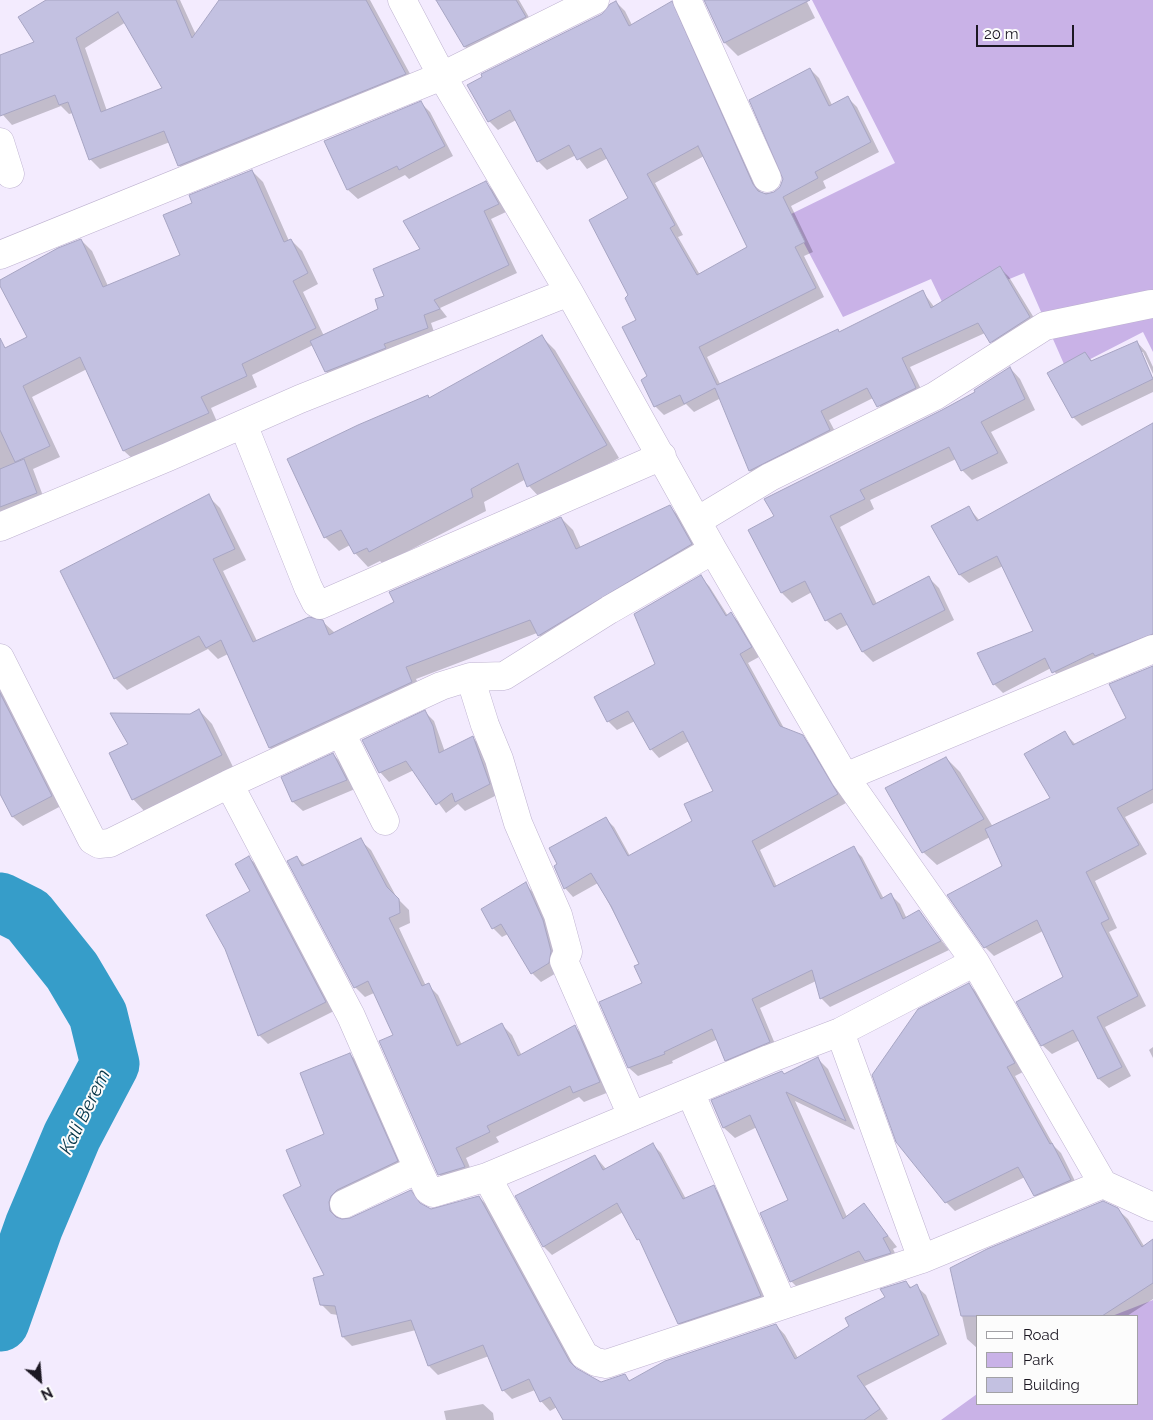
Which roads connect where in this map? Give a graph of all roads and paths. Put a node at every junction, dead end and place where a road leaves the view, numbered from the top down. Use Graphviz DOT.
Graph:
graph roads {
  1 [pos="402,0"];
  2 [pos="595,0"];
  3 [pos="687,0"];
  4 [pos="442,76"];
  5 [pos="0,142"];
  6 [pos="10,174"];
  7 [pos="767,178"];
  8 [pos="0,254"];
  9 [pos="568,292"];
  10 [pos="1150,304"];
  11 [pos="243,424"];
  12 [pos="662,456"];
  13 [pos="697,521"];
  14 [pos="0,526"];
  15 [pos="713,550"];
  16 [pos="1153,649"];
  17 [pos="0,658"];
  18 [pos="470,678"];
  19 [pos="341,733"];
  20 [pos="844,776"];
  21 [pos="230,784"];
  22 [pos="385,821"];
  23 [pos="975,962"];
  24 [pos="840,1032"];
  25 [pos="690,1092"];
  26 [pos="632,1116"];
  27 [pos="418,1169"];
  28 [pos="487,1177"];
  29 [pos="1103,1184"];
  30 [pos="344,1204"];
  31 [pos="1153,1207"];
  32 [pos="922,1259"];
  33 [pos="783,1305"];
  1 -- 4 [label="street"];
  2 -- 4 [label="street"];
  3 -- 7 [label="street"];
  4 -- 8 [label="street"];
  4 -- 9 [label="street"];
  5 -- 6 [label="street"];
  9 -- 11 [label="street"];
  9 -- 12 [label="street"];
  10 -- 13 [label="street"];
  11 -- 12 [label="street"];
  11 -- 14 [label="street"];
  12 -- 13 [label="street"];
  13 -- 15 [label="street"];
  15 -- 18 [label="street"];
  15 -- 20 [label="street"];
  16 -- 20 [label="street"];
  17 -- 21 [label="street"];
  18 -- 19 [label="street"];
  18 -- 26 [label="street"];
  19 -- 21 [label="street"];
  19 -- 22 [label="street"];
  20 -- 23 [label="street"];
  21 -- 27 [label="street"];
  23 -- 24 [label="street"];
  23 -- 29 [label="street"];
  24 -- 25 [label="street"];
  24 -- 32 [label="street"];
  25 -- 26 [label="street"];
  25 -- 33 [label="street"];
  26 -- 28 [label="street"];
  27 -- 28 [label="street"];
  27 -- 30 [label="street"];
  28 -- 33 [label="street"];
  29 -- 31 [label="street"];
  29 -- 32 [label="street"];
  32 -- 33 [label="street"];
}
